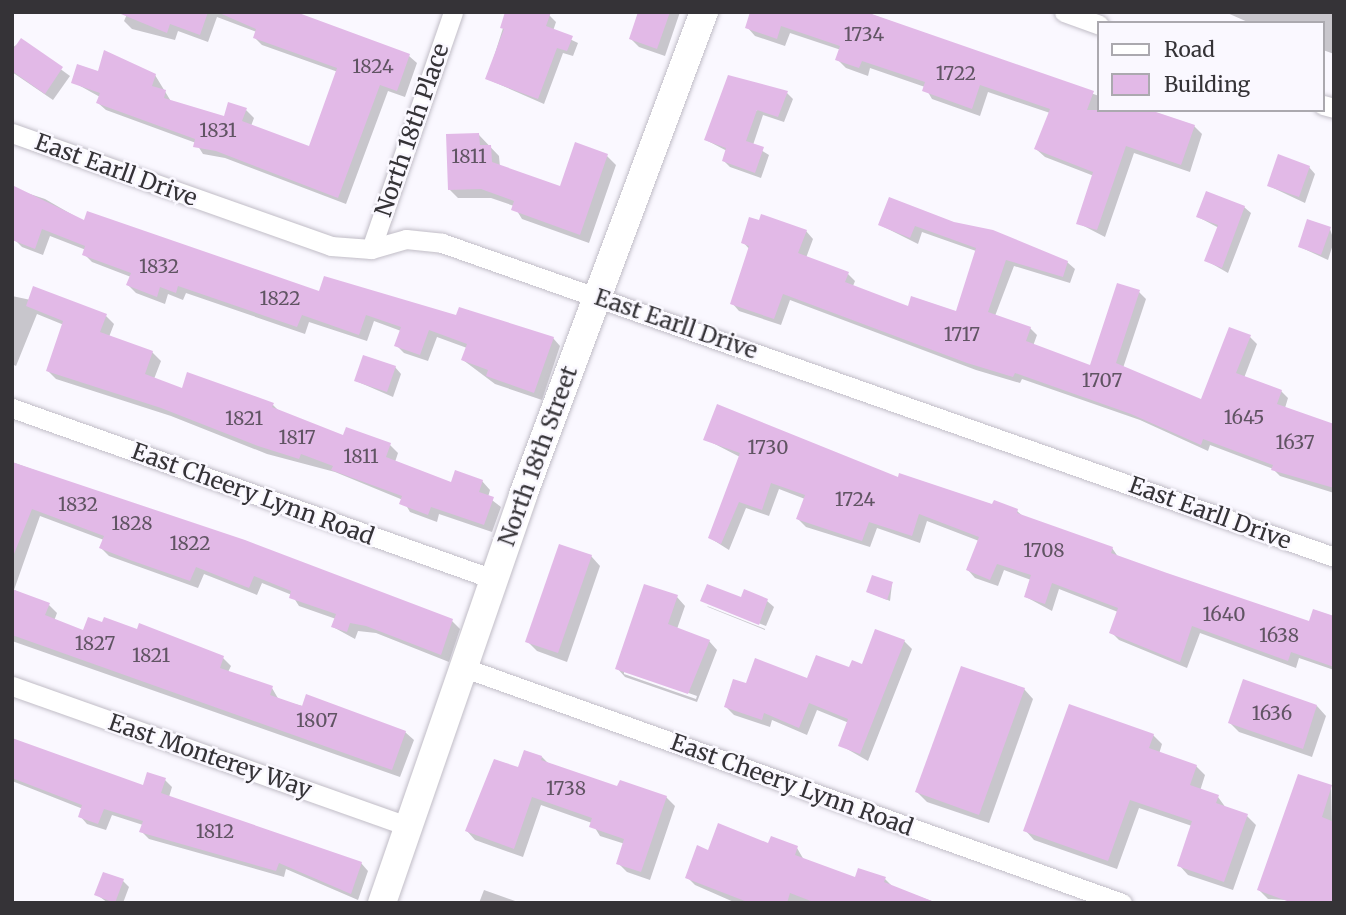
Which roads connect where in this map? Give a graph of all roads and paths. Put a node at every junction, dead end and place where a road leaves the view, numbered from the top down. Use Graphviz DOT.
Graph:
graph roads {
  1 [pos="704,12"];
  2 [pos="1064,12"];
  3 [pos="452,13"];
  4 [pos="1098,25"];
  5 [pos="12,133"];
  6 [pos="370,249"];
  7 [pos="597,297"];
  8 [pos="12,408"];
  9 [pos="1334,557"];
  10 [pos="493,579"];
  11 [pos="462,667"];
  12 [pos="12,686"];
  13 [pos="408,826"];
  14 [pos="383,903"];
  15 [pos="1122,903"];
  1 -- 7 [label="street, North 18th Street"];
  2 -- 4 [label="street"];
  3 -- 6 [label="street, North 18th Place"];
  5 -- 6 [label="street, East Earll Drive"];
  6 -- 7 [label="street, East Earll Drive"];
  7 -- 9 [label="street, East Earll Drive"];
  7 -- 10 [label="street, North 18th Street"];
  8 -- 10 [label="street, East Cheery Lynn Road"];
  10 -- 11 [label="street, North 18th Street"];
  11 -- 13 [label="street, North 18th Street"];
  11 -- 15 [label="street, East Cheery Lynn Road"];
  12 -- 13 [label="street, East Monterey Way"];
  13 -- 14 [label="street, North 18th Street"];
}
